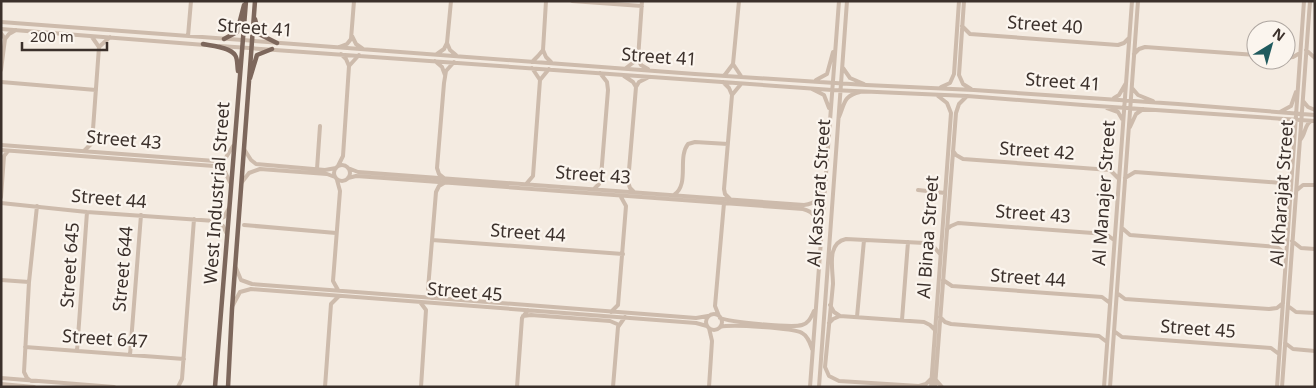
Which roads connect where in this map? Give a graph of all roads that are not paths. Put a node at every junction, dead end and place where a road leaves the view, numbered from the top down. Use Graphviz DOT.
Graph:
graph roads {
  1 [pos="191,1"];
  2 [pos="245,1"];
  3 [pos="254,1"];
  4 [pos="354,1"];
  5 [pos="451,1"];
  6 [pos="546,1"];
  7 [pos="572,1"];
  8 [pos="739,1"];
  9 [pos="839,1"];
  10 [pos="847,1"];
  11 [pos="959,1"];
  12 [pos="964,1"];
  13 [pos="1132,1"];
  14 [pos="1138,1"];
  15 [pos="1304,1"];
  16 [pos="1310,1"];
  17 [pos="642,4"];
  18 [pos="254,10"];
  19 [pos="1,22"];
  20 [pos="962,26"];
  21 [pos="16,30"];
  22 [pos="1,31"];
  23 [pos="970,34"];
  24 [pos="90,36"];
  25 [pos="188,36"];
  26 [pos="352,36"];
  27 [pos="110,37"];
  28 [pos="1129,38"];
  29 [pos="1135,38"];
  30 [pos="224,39"];
  31 [pos="4,40"];
  32 [pos="242,40"];
  33 [pos="251,41"];
  34 [pos="961,41"];
  35 [pos="277,43"];
  36 [pos="203,44"];
  37 [pos="447,44"];
  38 [pos="836,44"];
  39 [pos="1118,45"];
  40 [pos="99,47"];
  41 [pos="242,47"];
  42 [pos="337,47"];
  43 [pos="1145,47"];
  44 [pos="250,48"];
  45 [pos="272,49"];
  46 [pos="364,49"];
  47 [pos="542,50"];
  48 [pos="1306,50"];
  49 [pos="1300,52"];
  50 [pos="341,54"];
  51 [pos="1128,54"];
  52 [pos="1134,54"];
  53 [pos="1246,54"];
  54 [pos="1296,54"];
  55 [pos="359,55"];
  56 [pos="435,55"];
  57 [pos="458,56"];
  58 [pos="638,59"];
  59 [pos="435,61"];
  60 [pos="454,62"];
  61 [pos="532,62"];
  62 [pos="552,62"];
  63 [pos="733,64"];
  64 [pos="1296,64"];
  65 [pos="1305,64"];
  66 [pos="349,66"];
  67 [pos="1299,66"];
  68 [pos="532,68"];
  69 [pos="843,68"];
  70 [pos="549,69"];
  71 [pos="625,69"];
  72 [pos="1,70"];
  73 [pos="650,71"];
  74 [pos="600,73"];
  75 [pos="445,74"];
  76 [pos="622,75"];
  77 [pos="240,76"];
  78 [pos="724,76"];
  79 [pos="649,77"];
  80 [pos="742,77"];
  81 [pos="540,80"];
  82 [pos="811,81"];
  83 [pos="1,82"];
  84 [pos="723,82"];
  85 [pos="742,83"];
  86 [pos="833,83"];
  87 [pos="841,83"];
  88 [pos="1126,83"];
  89 [pos="866,85"];
  90 [pos="247,86"];
  91 [pos="636,87"];
  92 [pos="805,87"];
  93 [pos="938,88"];
  94 [pos="1132,88"];
  95 [pos="96,90"];
  96 [pos="832,90"];
  97 [pos="841,90"];
  98 [pos="974,90"];
  99 [pos="1298,90"];
  100 [pos="863,91"];
  101 [pos="732,95"];
  102 [pos="936,95"];
  103 [pos="967,96"];
  104 [pos="1110,99"];
  105 [pos="1302,99"];
  106 [pos="1124,100"];
  107 [pos="1131,101"];
  108 [pos="1155,102"];
  109 [pos="1105,106"];
  110 [pos="1123,107"];
  111 [pos="1130,108"];
  112 [pos="1143,109"];
  113 [pos="1315,110"];
  114 [pos="830,112"];
  115 [pos="1278,115"];
  116 [pos="1315,116"];
  117 [pos="1295,117"];
  118 [pos="1301,117"];
  119 [pos="1122,119"];
  120 [pos="1313,120"];
  121 [pos="838,122"];
  122 [pos="320,126"];
  123 [pos="1129,129"];
  124 [pos="1294,130"];
  125 [pos="1300,140"];
  126 [pos="92,143"];
  127 [pos="234,144"];
  128 [pos="728,144"];
  129 [pos="1,145"];
  130 [pos="243,148"];
  131 [pos="1,150"];
  132 [pos="9,151"];
  133 [pos="84,151"];
  134 [pos="953,151"];
  135 [pos="99,152"];
  136 [pos="3,156"];
  137 [pos="343,156"];
  138 [pos="963,159"];
  139 [pos="1120,163"];
  140 [pos="952,164"];
  141 [pos="1126,164"];
  142 [pos="337,167"];
  143 [pos="347,168"];
  144 [pos="437,168"];
  145 [pos="317,169"];
  146 [pos="1110,170"];
  147 [pos="1135,172"];
  148 [pos="1291,175"];
  149 [pos="533,176"];
  150 [pos="1297,176"];
  151 [pos="336,178"];
  152 [pos="1118,178"];
  153 [pos="1125,178"];
  154 [pos="346,179"];
  155 [pos="428,179"];
  156 [pos="444,181"];
  157 [pos="628,182"];
  158 [pos="1282,182"];
  159 [pos="824,183"];
  160 [pos="232,184"];
  161 [pos="241,184"];
  162 [pos="525,184"];
  163 [pos="1306,184"];
  164 [pos="540,185"];
  165 [pos="1315,185"];
  166 [pos="681,187"];
  167 [pos="594,189"];
  168 [pos="724,189"];
  169 [pos="918,190"];
  170 [pos="1290,190"];
  171 [pos="340,191"];
  172 [pos="1296,191"];
  173 [pos="436,192"];
  174 [pos="945,193"];
  175 [pos="620,194"];
  176 [pos="635,195"];
  177 [pos="673,195"];
  178 [pos="688,196"];
  179 [pos="1,197"];
  180 [pos="716,198"];
  181 [pos="731,200"];
  182 [pos="1,203"];
  183 [pos="724,203"];
  184 [pos="37,206"];
  185 [pos="626,206"];
  186 [pos="230,207"];
  187 [pos="87,212"];
  188 [pos="141,216"];
  189 [pos="948,216"];
  190 [pos="194,219"];
  191 [pos="215,221"];
  192 [pos="958,223"];
  193 [pos="244,225"];
  194 [pos="1115,227"];
  195 [pos="1122,228"];
  196 [pos="947,229"];
  197 [pos="821,232"];
  198 [pos="336,233"];
  199 [pos="1106,234"];
  200 [pos="1130,235"];
  201 [pos="228,237"];
  202 [pos="1287,239"];
  203 [pos="432,240"];
  204 [pos="864,240"];
  205 [pos="1114,240"];
  206 [pos="1292,241"];
  207 [pos="908,242"];
  208 [pos="1120,243"];
  209 [pos="1277,247"];
  210 [pos="1301,248"];
  211 [pos="1315,249"];
  212 [pos="622,254"];
  213 [pos="940,254"];
  214 [pos="1286,254"];
  215 [pos="1291,256"];
  216 [pos="235,263"];
  217 [pos="832,275"];
  218 [pos="1,280"];
  219 [pos="943,280"];
  220 [pos="333,281"];
  221 [pos="29,282"];
  222 [pos="952,286"];
  223 [pos="826,288"];
  224 [pos="428,289"];
  225 [pos="1110,290"];
  226 [pos="324,292"];
  227 [pos="942,292"];
  228 [pos="339,293"];
  229 [pos="1117,293"];
  230 [pos="1102,297"];
  231 [pos="1125,299"];
  232 [pos="421,300"];
  233 [pos="433,301"];
  234 [pos="1110,303"];
  235 [pos="1283,303"];
  236 [pos="331,304"];
  237 [pos="618,305"];
  238 [pos="715,306"];
  239 [pos="830,306"];
  240 [pos="1116,306"];
  241 [pos="1288,306"];
  242 [pos="232,309"];
  243 [pos="815,309"];
  244 [pos="1270,309"];
  245 [pos="426,310"];
  246 [pos="517,310"];
  247 [pos="528,310"];
  248 [pos="1296,312"];
  249 [pos="1315,313"];
  250 [pos="610,314"];
  251 [pos="626,315"];
  252 [pos="709,316"];
  253 [pos="840,316"];
  254 [pos="938,316"];
  255 [pos="523,317"];
  256 [pos="720,317"];
  257 [pos="857,317"];
  258 [pos="1284,318"];
  259 [pos="902,320"];
  260 [pos="924,322"];
  261 [pos="951,324"];
  262 [pos="617,325"];
  263 [pos="828,325"];
  264 [pos="708,327"];
  265 [pos="719,328"];
  266 [pos="1108,329"];
  267 [pos="937,330"];
  268 [pos="1114,331"];
  269 [pos="1099,336"];
  270 [pos="1122,337"];
  271 [pos="712,341"];
  272 [pos="1107,342"];
  273 [pos="1282,342"];
  274 [pos="1113,344"];
  275 [pos="25,347"];
  276 [pos="1271,348"];
  277 [pos="1293,349"];
  278 [pos="77,351"];
  279 [pos="813,351"];
  280 [pos="1315,351"];
  281 [pos="130,355"];
  282 [pos="1282,355"];
  283 [pos="184,359"];
  284 [pos="1,378"];
  285 [pos="933,379"];
  286 [pos="31,381"];
  287 [pos="1,384"];
  288 [pos="34,387"];
  289 [pos="114,387"];
  290 [pos="178,387"];
  291 [pos="216,387"];
  292 [pos="228,387"];
  293 [pos="324,387"];
  294 [pos="421,387"];
  295 [pos="517,387"];
  296 [pos="613,387"];
  297 [pos="709,387"];
  298 [pos="810,387"];
  299 [pos="818,387"];
  300 [pos="930,387"];
  301 [pos="935,387"];
  302 [pos="942,387"];
  303 [pos="1104,387"];
  304 [pos="1110,387"];
  305 [pos="1277,387"];
  306 [pos="1282,387"];
  1 -- 25 [label="street"];
  2 -- 30 [label="main road"];
  2 -- 32 [label="main road, West Industrial Street"];
  3 -- 18 [label="main road, West Industrial Street"];
  4 -- 26 [label="street"];
  5 -- 37 [label="street"];
  6 -- 47 [label="street"];
  7 -- 17 [label="street"];
  8 -- 63 [label="street"];
  9 -- 38 [label="street, Al Kassarat Street"];
  10 -- 69 [label="street, Al Kassarat Street"];
  11 -- 93 [label="street"];
  12 -- 20 [label="street"];
  13 -- 28 [label="street, Al Manajer Street"];
  14 -- 29 [label="street, Al Manajer Street"];
  15 -- 49 [label="street, Al Kharajat Street"];
  16 -- 48 [label="street, Al Kharajat Street"];
  17 -- 58 [label="street"];
  18 -- 33 [label="main road, West Industrial Street"];
  18 -- 35 [label="main road"];
  19 -- 25 [label="street, Street 41"];
  20 -- 23 [label="street"];
  20 -- 34 [label="street"];
  21 -- 22 [label="street, Street 41"];
  21 -- 24 [label="street, Street 41"];
  21 -- 31 [label="street"];
  22 -- 31 [label="street"];
  23 -- 34 [label="street"];
  23 -- 39 [label="street, Street 40"];
  24 -- 27 [label="street, Street 41"];
  24 -- 40 [label="street"];
  25 -- 30 [label="street, Street 41"];
  26 -- 42 [label="street"];
  26 -- 46 [label="street"];
  27 -- 36 [label="street, Street 41"];
  27 -- 40 [label="street"];
  28 -- 39 [label="street"];
  28 -- 51 [label="street, Al Manajer Street"];
  29 -- 43 [label="street"];
  29 -- 52 [label="street, Al Manajer Street"];
  30 -- 32 [label="street, Street 41"];
  31 -- 72 [label="street"];
  32 -- 33 [label="street, Street 41"];
  32 -- 41 [label="main road, West Industrial Street"];
  33 -- 35 [label="street, Street 41"];
  33 -- 44 [label="main road, West Industrial Street"];
  34 -- 98 [label="street"];
  35 -- 42 [label="street, Street 41"];
  36 -- 41 [label="street, Street 41"];
  36 -- 77 [label="main road"];
  37 -- 56 [label="street"];
  37 -- 57 [label="street"];
  38 -- 82 [label="street"];
  38 -- 86 [label="street, Al Kassarat Street"];
  39 -- 51 [label="street"];
  40 -- 95 [label="street"];
  41 -- 44 [label="street, Street 41"];
  41 -- 77 [label="main road, West Industrial Street"];
  42 -- 46 [label="street, Street 41"];
  43 -- 52 [label="street"];
  43 -- 53 [label="street"];
  44 -- 45 [label="street, Street 41"];
  44 -- 90 [label="main road, West Industrial Street"];
  45 -- 50 [label="street, Street 41"];
  45 -- 90 [label="main road"];
  46 -- 56 [label="street, Street 41"];
  47 -- 61 [label="street"];
  47 -- 62 [label="street"];
  48 -- 65 [label="street, Al Kharajat Street"];
  48 -- 65 [label="street"];
  49 -- 54 [label="street"];
  49 -- 67 [label="street, Al Kharajat Street"];
  50 -- 55 [label="street, Street 41"];
  50 -- 66 [label="street"];
  51 -- 88 [label="street, Al Manajer Street"];
  52 -- 94 [label="street, Al Manajer Street"];
  55 -- 59 [label="street, Street 41"];
  55 -- 66 [label="street"];
  56 -- 57 [label="street, Street 41"];
  57 -- 61 [label="street, Street 41"];
  58 -- 71 [label="street"];
  58 -- 73 [label="street"];
  59 -- 60 [label="street, Street 41"];
  59 -- 75 [label="street"];
  60 -- 68 [label="street, Street 41"];
  60 -- 75 [label="street"];
  61 -- 62 [label="street, Street 41"];
  62 -- 71 [label="street, Street 41"];
  63 -- 78 [label="street"];
  63 -- 80 [label="street"];
  64 -- 67 [label="street"];
  65 -- 105 [label="street, Al Kharajat Street"];
  66 -- 137 [label="street"];
  67 -- 99 [label="street, Al Kharajat Street"];
  68 -- 70 [label="street, Street 41"];
  68 -- 81 [label="street"];
  69 -- 87 [label="street, Al Kassarat Street"];
  69 -- 89 [label="street"];
  70 -- 74 [label="street, Street 41"];
  70 -- 81 [label="street"];
  71 -- 73 [label="street, Street 41"];
  73 -- 78 [label="street, Street 41"];
  74 -- 76 [label="street, Street 41"];
  74 -- 167 [label="street"];
  75 -- 144 [label="street"];
  76 -- 79 [label="street, Street 41"];
  76 -- 91 [label="street"];
  77 -- 127 [label="main road, West Industrial Street"];
  78 -- 80 [label="street, Street 41"];
  79 -- 84 [label="street, Street 41"];
  79 -- 91 [label="street"];
  80 -- 82 [label="street, Street 41"];
  81 -- 149 [label="street"];
  82 -- 86 [label="street, Street 41"];
  83 -- 95 [label="street"];
  84 -- 85 [label="street, Street 41"];
  84 -- 101 [label="street"];
  85 -- 92 [label="street, Street 41"];
  85 -- 101 [label="street"];
  86 -- 87 [label="street, Street 41"];
  86 -- 96 [label="street, Al Kassarat Street"];
  87 -- 89 [label="street, Street 41"];
  87 -- 97 [label="street, Al Kassarat Street"];
  88 -- 104 [label="street"];
  88 -- 106 [label="street, Al Manajer Street"];
  89 -- 93 [label="street, Street 41"];
  90 -- 130 [label="main road, West Industrial Street"];
  91 -- 157 [label="street"];
  92 -- 96 [label="street, Street 41"];
  92 -- 114 [label="street"];
  93 -- 98 [label="street, Street 41"];
  94 -- 107 [label="street, Al Manajer Street"];
  94 -- 108 [label="street"];
  95 -- 126 [label="street"];
  96 -- 97 [label="street, Street 41"];
  96 -- 114 [label="street, Al Kassarat Street"];
  97 -- 100 [label="street, Street 41"];
  97 -- 121 [label="street, Al Kassarat Street"];
  98 -- 104 [label="street, Street 41"];
  99 -- 115 [label="street"];
  99 -- 117 [label="street, Al Kharajat Street"];
  100 -- 102 [label="street, Street 41"];
  100 -- 121 [label="street"];
  101 -- 128 [label="street"];
  102 -- 103 [label="street, Street 41"];
  102 -- 174 [label="street, Al Binaa Street"];
  103 -- 109 [label="street, Street 41"];
  103 -- 134 [label="street, Al Binaa Street"];
  104 -- 106 [label="street, Street 41"];
  105 -- 113 [label="street"];
  105 -- 118 [label="street, Al Kharajat Street"];
  106 -- 107 [label="street, Street 41"];
  106 -- 110 [label="street, Al Manajer Street"];
  107 -- 108 [label="street, Street 41"];
  107 -- 111 [label="street, Al Manajer Street"];
  108 -- 115 [label="street, Street 41"];
  109 -- 110 [label="street, Street 41"];
  109 -- 119 [label="street"];
  110 -- 111 [label="street, Street 41"];
  110 -- 119 [label="street, Al Manajer Street"];
  111 -- 112 [label="street, Street 41"];
  111 -- 123 [label="street, Al Manajer Street"];
  112 -- 115 [label="street, Street 41"];
  112 -- 123 [label="street, Al Manajer Street"];
  114 -- 159 [label="street, Al Kassarat Street"];
  115 -- 117 [label="street, Street 41"];
  115 -- 124 [label="street"];
  116 -- 118 [label="street, Street 41"];
  117 -- 118 [label="street, Street 41"];
  117 -- 124 [label="street, Al Kharajat Street"];
  118 -- 120 [label="street, Street 41"];
  118 -- 125 [label="street, Al Kharajat Street"];
  119 -- 139 [label="street, Al Manajer Street"];
  120 -- 125 [label="street"];
  121 -- 223 [label="street, Al Kassarat Street"];
  122 -- 145 [label="street"];
  123 -- 141 [label="street, Al Manajer Street"];
  124 -- 148 [label="street, Al Kharajat Street"];
  125 -- 150 [label="street, Al Kharajat Street"];
  126 -- 133 [label="street"];
  126 -- 135 [label="street"];
  127 -- 135 [label="street, Street 43"];
  127 -- 160 [label="main road, West Industrial Street"];
  128 -- 166 [label="street"];
  128 -- 168 [label="street"];
  129 -- 133 [label="street, Street 43"];
  130 -- 145 [label="street"];
  130 -- 161 [label="main road, West Industrial Street"];
  131 -- 132 [label="street, Street 43"];
  132 -- 136 [label="street"];
  132 -- 160 [label="street, Street 43"];
  133 -- 135 [label="street, Street 43"];
  134 -- 138 [label="street"];
  134 -- 140 [label="street, Al Binaa Street"];
  136 -- 179 [label="street"];
  137 -- 142 [label="street"];
  137 -- 143 [label="street"];
  138 -- 140 [label="street, Street 42"];
  138 -- 146 [label="street, Street 42"];
  139 -- 146 [label="street"];
  139 -- 152 [label="street, Al Manajer Street"];
  140 -- 189 [label="street, Al Binaa Street"];
  141 -- 147 [label="street"];
  141 -- 153 [label="street, Al Manajer Street"];
  142 -- 143 [label="street"];
  142 -- 145 [label="street"];
  142 -- 151 [label="street"];
  143 -- 154 [label="street"];
  143 -- 155 [label="street, Street 43"];
  144 -- 155 [label="street"];
  144 -- 156 [label="street"];
  146 -- 152 [label="street"];
  147 -- 153 [label="street"];
  147 -- 158 [label="street"];
  148 -- 158 [label="street"];
  148 -- 170 [label="street, Al Kharajat Street"];
  149 -- 162 [label="street"];
  149 -- 164 [label="street"];
  150 -- 163 [label="street"];
  150 -- 172 [label="street, Al Kharajat Street"];
  151 -- 154 [label="street"];
  151 -- 161 [label="street"];
  151 -- 171 [label="street"];
  152 -- 194 [label="street, Al Manajer Street"];
  153 -- 195 [label="street, Al Manajer Street"];
  154 -- 155 [label="street, Street 43"];
  154 -- 171 [label="street"];
  155 -- 156 [label="street, Street 43"];
  155 -- 173 [label="street"];
  156 -- 162 [label="street, Street 43"];
  156 -- 173 [label="street"];
  156 -- 175 [label="street, Street 43"];
  157 -- 175 [label="street"];
  157 -- 176 [label="street"];
  158 -- 170 [label="street"];
  159 -- 181 [label="street, Street 43"];
  159 -- 197 [label="street, Al Kassarat Street"];
  160 -- 186 [label="main road, West Industrial Street"];
  161 -- 216 [label="main road, West Industrial Street"];
  162 -- 164 [label="street, Street 43"];
  163 -- 165 [label="street"];
  163 -- 172 [label="street"];
  164 -- 167 [label="street, Street 43"];
  166 -- 177 [label="street"];
  166 -- 178 [label="street"];
  167 -- 175 [label="street, Street 43"];
  168 -- 180 [label="street"];
  168 -- 181 [label="street"];
  169 -- 174 [label="street"];
  170 -- 202 [label="street, Al Kharajat Street"];
  171 -- 198 [label="street"];
  172 -- 206 [label="street, Al Kharajat Street"];
  173 -- 203 [label="street"];
  174 -- 213 [label="street, Al Binaa Street"];
  175 -- 176 [label="street, Street 43"];
  175 -- 185 [label="street"];
  176 -- 177 [label="street, Street 43"];
  176 -- 183 [label="street, Street 43"];
  176 -- 185 [label="street"];
  177 -- 178 [label="street, Street 43"];
  178 -- 180 [label="street, Street 43"];
  180 -- 181 [label="street, Street 43"];
  182 -- 184 [label="street, Street 44"];
  183 -- 197 [label="street, Street 43"];
  183 -- 238 [label="street"];
  184 -- 187 [label="street, Street 44"];
  184 -- 221 [label="street"];
  185 -- 212 [label="street"];
  186 -- 191 [label="street"];
  186 -- 201 [label="main road, West Industrial Street"];
  187 -- 188 [label="street, Street 44"];
  187 -- 278 [label="street, Street 645"];
  188 -- 190 [label="street, Street 44"];
  188 -- 281 [label="street, Street 644"];
  189 -- 192 [label="street"];
  189 -- 196 [label="street, Al Binaa Street"];
  190 -- 191 [label="street, Street 44"];
  190 -- 283 [label="street"];
  191 -- 201 [label="street"];
  192 -- 196 [label="street"];
  192 -- 199 [label="street, Street 43"];
  193 -- 198 [label="street"];
  194 -- 199 [label="street"];
  194 -- 205 [label="street, Al Manajer Street"];
  195 -- 200 [label="street"];
  195 -- 208 [label="street, Al Manajer Street"];
  196 -- 219 [label="street, Al Binaa Street"];
  197 -- 243 [label="street, Al Kassarat Street"];
  198 -- 220 [label="street"];
  199 -- 205 [label="street"];
  200 -- 208 [label="street"];
  200 -- 209 [label="street"];
  201 -- 291 [label="main road, West Industrial Street"];
  202 -- 209 [label="street"];
  202 -- 214 [label="street, Al Kharajat Street"];
  203 -- 212 [label="street, Street 44"];
  203 -- 224 [label="street"];
  204 -- 207 [label="street"];
  204 -- 217 [label="street, Al Kassarat Street"];
  204 -- 257 [label="street"];
  205 -- 225 [label="street, Al Manajer Street"];
  206 -- 210 [label="street"];
  206 -- 215 [label="street, Al Kharajat Street"];
  207 -- 213 [label="street"];
  207 -- 259 [label="street"];
  208 -- 229 [label="street, Al Manajer Street"];
  209 -- 214 [label="street"];
  210 -- 211 [label="street"];
  210 -- 215 [label="street"];
  212 -- 237 [label="street"];
  213 -- 254 [label="street, Al Binaa Street"];
  214 -- 235 [label="street, Al Kharajat Street"];
  215 -- 241 [label="street, Al Kharajat Street"];
  216 -- 226 [label="street, Street 45"];
  216 -- 242 [label="main road, West Industrial Street"];
  217 -- 223 [label="street"];
  217 -- 239 [label="street, Al Kassarat Street"];
  218 -- 221 [label="street"];
  219 -- 222 [label="street, Street 44"];
  219 -- 227 [label="street, Al Binaa Street"];
  220 -- 226 [label="street"];
  220 -- 228 [label="street"];
  221 -- 275 [label="street"];
  222 -- 227 [label="street"];
  222 -- 230 [label="street, Street 44"];
  223 -- 299 [label="street, Al Kassarat Street"];
  224 -- 232 [label="street"];
  224 -- 233 [label="street"];
  225 -- 230 [label="street"];
  225 -- 234 [label="street, Al Manajer Street"];
  226 -- 228 [label="street, Street 45"];
  226 -- 236 [label="street"];
  226 -- 242 [label="street, Street 45"];
  227 -- 254 [label="street, Al Binaa Street"];
  228 -- 232 [label="street, Street 45"];
  228 -- 236 [label="street"];
  229 -- 231 [label="street"];
  229 -- 240 [label="street, Al Manajer Street"];
  230 -- 234 [label="street"];
  231 -- 240 [label="street"];
  231 -- 244 [label="street"];
  232 -- 233 [label="street, Street 45"];
  232 -- 245 [label="street"];
  233 -- 245 [label="street"];
  233 -- 246 [label="street, Street 45"];
  233 -- 250 [label="street, Street 45"];
  234 -- 266 [label="street, Al Manajer Street"];
  235 -- 244 [label="street"];
  235 -- 258 [label="street, Al Kharajat Street"];
  236 -- 293 [label="street"];
  237 -- 250 [label="street"];
  237 -- 251 [label="street"];
  238 -- 252 [label="street"];
  238 -- 256 [label="street"];
  239 -- 253 [label="street"];
  239 -- 263 [label="street, Al Kassarat Street"];
  240 -- 268 [label="street, Al Manajer Street"];
  241 -- 248 [label="street"];
  241 -- 258 [label="street, Al Kharajat Street"];
  242 -- 292 [label="main road, West Industrial Street"];
  243 -- 256 [label="street"];
  243 -- 279 [label="street, Al Kassarat Street"];
  244 -- 258 [label="street"];
  245 -- 294 [label="street"];
  246 -- 247 [label="street, Street 45"];
  246 -- 255 [label="street"];
  247 -- 250 [label="street, Street 45"];
  247 -- 255 [label="street"];
  248 -- 249 [label="street"];
  248 -- 258 [label="street"];
  250 -- 251 [label="street, Street 45"];
  250 -- 262 [label="street"];
  251 -- 252 [label="street, Street 45"];
  251 -- 262 [label="street"];
  251 -- 264 [label="street, Street 45"];
  252 -- 256 [label="street"];
  252 -- 264 [label="street"];
  253 -- 257 [label="street"];
  253 -- 263 [label="street"];
  254 -- 260 [label="street"];
  254 -- 261 [label="street"];
  254 -- 267 [label="street, Al Binaa Street"];
  255 -- 262 [label="street"];
  255 -- 295 [label="street"];
  256 -- 265 [label="street"];
  257 -- 259 [label="street"];
  258 -- 273 [label="street, Al Kharajat Street"];
  259 -- 260 [label="street"];
  260 -- 267 [label="street"];
  261 -- 267 [label="street"];
  261 -- 269 [label="street"];
  262 -- 296 [label="street"];
  263 -- 285 [label="street, Al Kassarat Street"];
  264 -- 265 [label="street"];
  264 -- 271 [label="street"];
  265 -- 271 [label="street"];
  265 -- 279 [label="street"];
  266 -- 269 [label="street"];
  266 -- 272 [label="street, Al Manajer Street"];
  267 -- 285 [label="street, Al Binaa Street"];
  268 -- 270 [label="street"];
  268 -- 274 [label="street, Al Manajer Street"];
  269 -- 272 [label="street"];
  270 -- 274 [label="street"];
  270 -- 276 [label="street, Street 45"];
  271 -- 297 [label="street"];
  272 -- 303 [label="street, Al Manajer Street"];
  273 -- 276 [label="street"];
  273 -- 277 [label="street"];
  273 -- 282 [label="street, Al Kharajat Street"];
  274 -- 304 [label="street, Al Manajer Street"];
  275 -- 278 [label="street, Street 647"];
  275 -- 286 [label="street"];
  276 -- 282 [label="street"];
  277 -- 280 [label="street"];
  277 -- 282 [label="street"];
  278 -- 281 [label="street, Street 647"];
  279 -- 298 [label="street, Al Kassarat Street"];
  281 -- 283 [label="street, Street 647"];
  282 -- 305 [label="street, Al Kharajat Street"];
  282 -- 306 [label="street, Al Kharajat Street"];
  283 -- 290 [label="street"];
  284 -- 286 [label="street"];
  285 -- 300 [label="street, Al Binaa Street"];
  285 -- 301 [label="street, Al Binaa Street"];
  285 -- 302 [label="street"];
  286 -- 289 [label="street"];
  287 -- 288 [label="street"];
}
